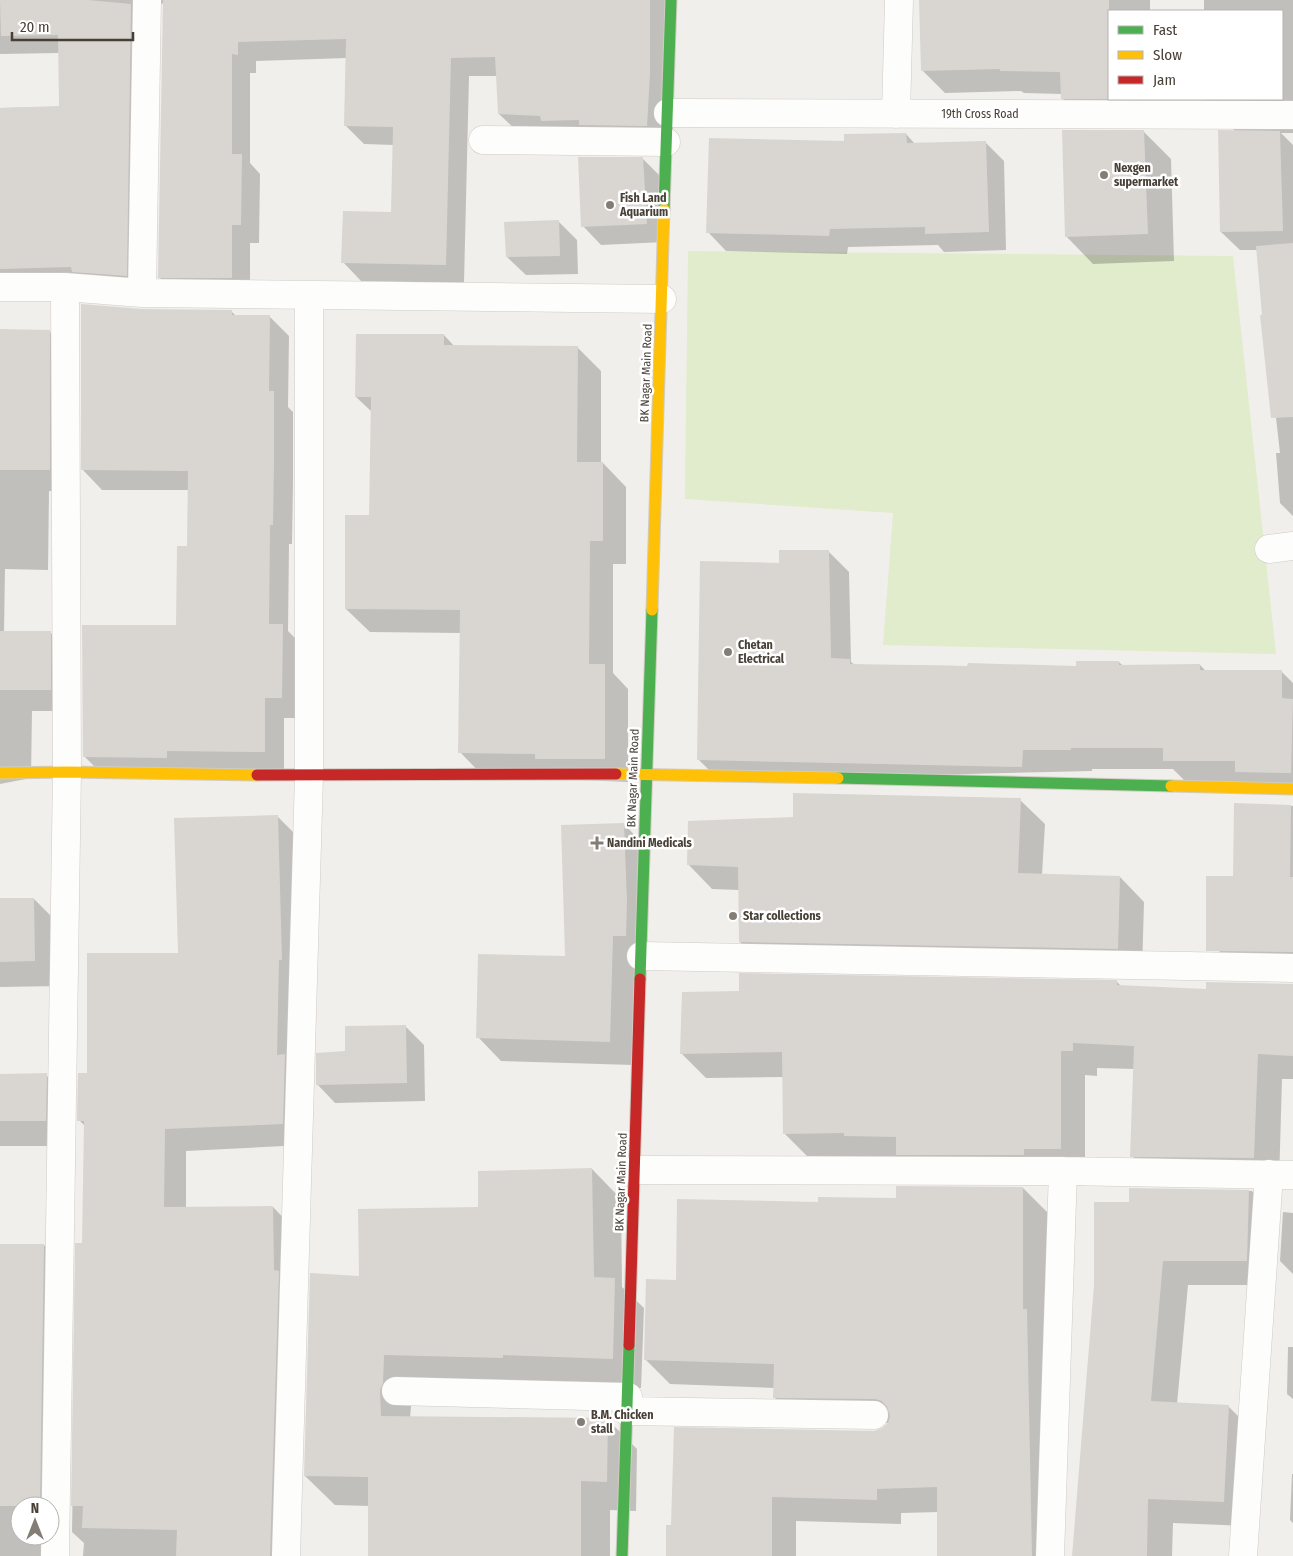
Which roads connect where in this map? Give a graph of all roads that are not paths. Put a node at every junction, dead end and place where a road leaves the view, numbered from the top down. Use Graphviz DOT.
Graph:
graph roads {
  1 [pos="147,0"];
  2 [pos="671,0"];
  3 [pos="899,0"];
  4 [pos="668,113"];
  5 [pos="896,114"];
  6 [pos="1293,115"];
  7 [pos="484,140"];
  8 [pos="666,142"];
  9 [pos="0,287"];
  10 [pos="65,287"];
  11 [pos="142,293"];
  12 [pos="309,295"];
  13 [pos="662,299"];
  14 [pos="66,772"];
  15 [pos="0,773"];
  16 [pos="647,774"];
  17 [pos="309,776"];
  18 [pos="1293,789"];
  19 [pos="641,956"];
  20 [pos="1293,968"];
  21 [pos="635,1170"];
  22 [pos="1063,1171"];
  23 [pos="1281,1175"];
  24 [pos="396,1391"];
  25 [pos="627,1404"];
  26 [pos="874,1416"];
  27 [pos="55,1556"];
  28 [pos="286,1556"];
  29 [pos="622,1556"];
  30 [pos="1050,1556"];
  31 [pos="1242,1556"];
  1 -- 11 [label="street"];
  2 -- 4 [label="street, BK Nagar Main Road"];
  3 -- 5 [label="street"];
  4 -- 5 [label="street, 19th Cross Road"];
  4 -- 8 [label="street, BK Nagar Main Road"];
  5 -- 6 [label="street, 19th Cross Road"];
  7 -- 8 [label="street"];
  8 -- 13 [label="street, BK Nagar Main Road"];
  9 -- 10 [label="street"];
  10 -- 11 [label="street"];
  10 -- 14 [label="street"];
  11 -- 12 [label="street"];
  12 -- 13 [label="street"];
  12 -- 17 [label="street"];
  13 -- 16 [label="street, BK Nagar Main Road"];
  14 -- 15 [label="street"];
  14 -- 17 [label="street"];
  14 -- 27 [label="street"];
  16 -- 17 [label="street"];
  16 -- 18 [label="street"];
  16 -- 19 [label="street, BK Nagar Main Road"];
  17 -- 28 [label="street"];
  19 -- 20 [label="street"];
  19 -- 21 [label="street, BK Nagar Main Road"];
  21 -- 22 [label="street"];
  21 -- 25 [label="street, BK Nagar Main Road"];
  22 -- 23 [label="street"];
  22 -- 30 [label="street"];
  23 -- 31 [label="street"];
  24 -- 25 [label="street"];
  25 -- 26 [label="street"];
  25 -- 29 [label="street, BK Nagar Main Road"];
}
